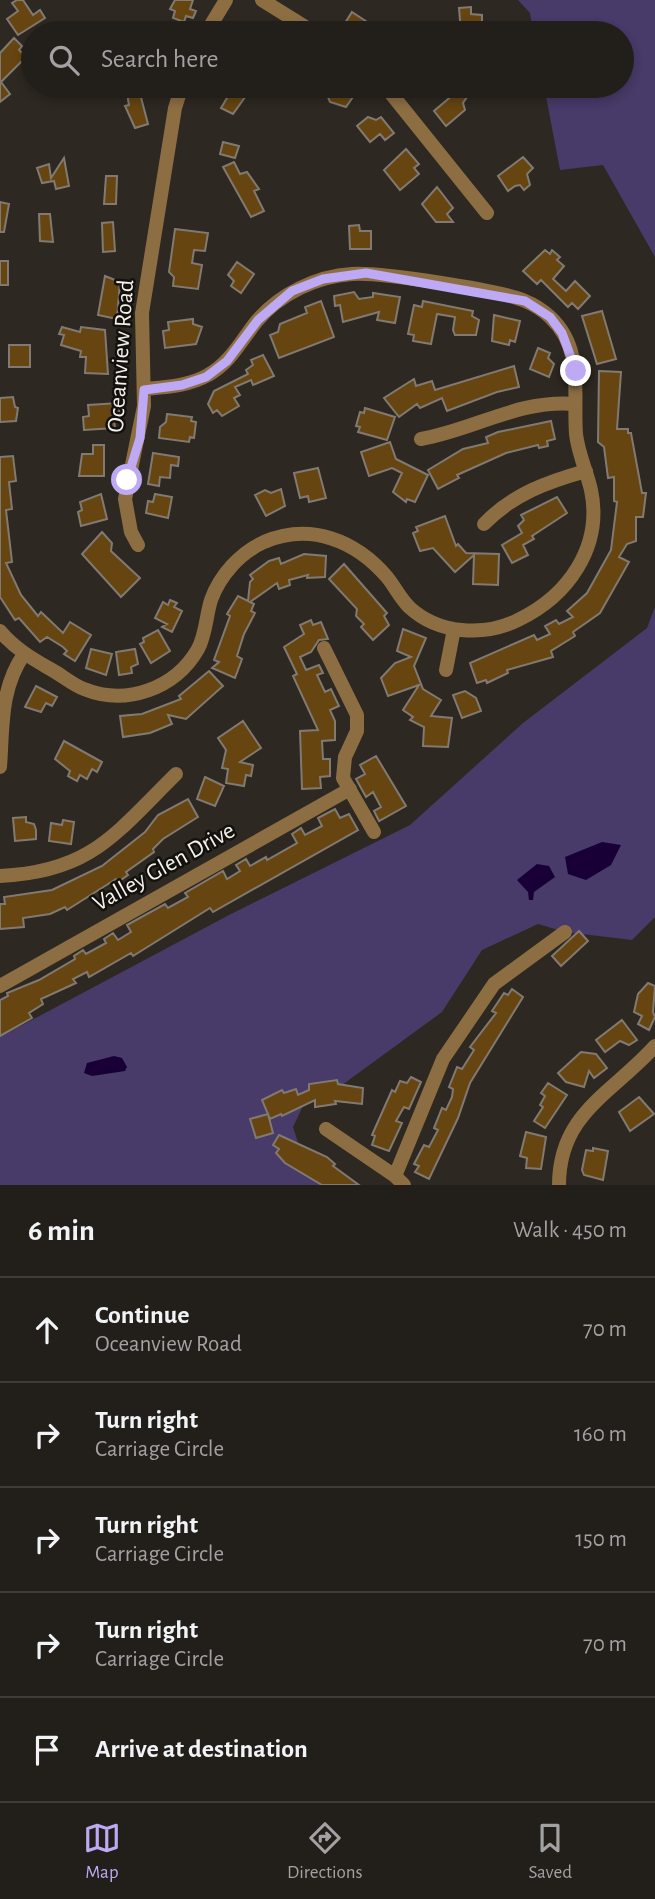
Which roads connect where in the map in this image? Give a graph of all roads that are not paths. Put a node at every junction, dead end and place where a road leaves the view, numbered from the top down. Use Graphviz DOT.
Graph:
graph roads {
  1 [pos="226,0"];
  2 [pos="262,0"];
  3 [pos="213,21"];
  4 [pos="296,21"];
  5 [pos="178,98"];
  6 [pos="396,98"];
  7 [pos="487,213"];
  8 [pos="144,390"];
  9 [pos="575,404"];
  10 [pos="421,439"];
  11 [pos="586,471"];
  12 [pos="484,524"];
  13 [pos="138,545"];
  14 [pos="454,629"];
  15 [pos="0,631"];
  16 [pos="324,648"];
  17 [pos="23,654"];
  18 [pos="446,670"];
  19 [pos="0,767"];
  20 [pos="176,774"];
  21 [pos="350,789"];
  22 [pos="374,832"];
  23 [pos="0,876"];
  24 [pos="565,932"];
  25 [pos="0,986"];
  26 [pos="655,1046"];
  27 [pos="326,1129"];
  28 [pos="400,1180"];
  29 [pos="559,1185"];
  1 -- 3 [label="street"];
  2 -- 4 [label="street"];
  5 -- 8 [label="street, Oceanview Road"];
  6 -- 7 [label="street"];
  8 -- 9 [label="street"];
  8 -- 13 [label="street, Oceanview Road"];
  9 -- 10 [label="street"];
  9 -- 11 [label="street"];
  11 -- 12 [label="street"];
  11 -- 14 [label="street"];
  14 -- 17 [label="street"];
  14 -- 18 [label="street"];
  15 -- 17 [label="street"];
  16 -- 21 [label="street"];
  17 -- 19 [label="street"];
  20 -- 23 [label="street"];
  21 -- 22 [label="street"];
  21 -- 25 [label="street, Valley Glen Drive"];
  24 -- 28 [label="street"];
  26 -- 29 [label="street"];
  27 -- 28 [label="street"];
}
